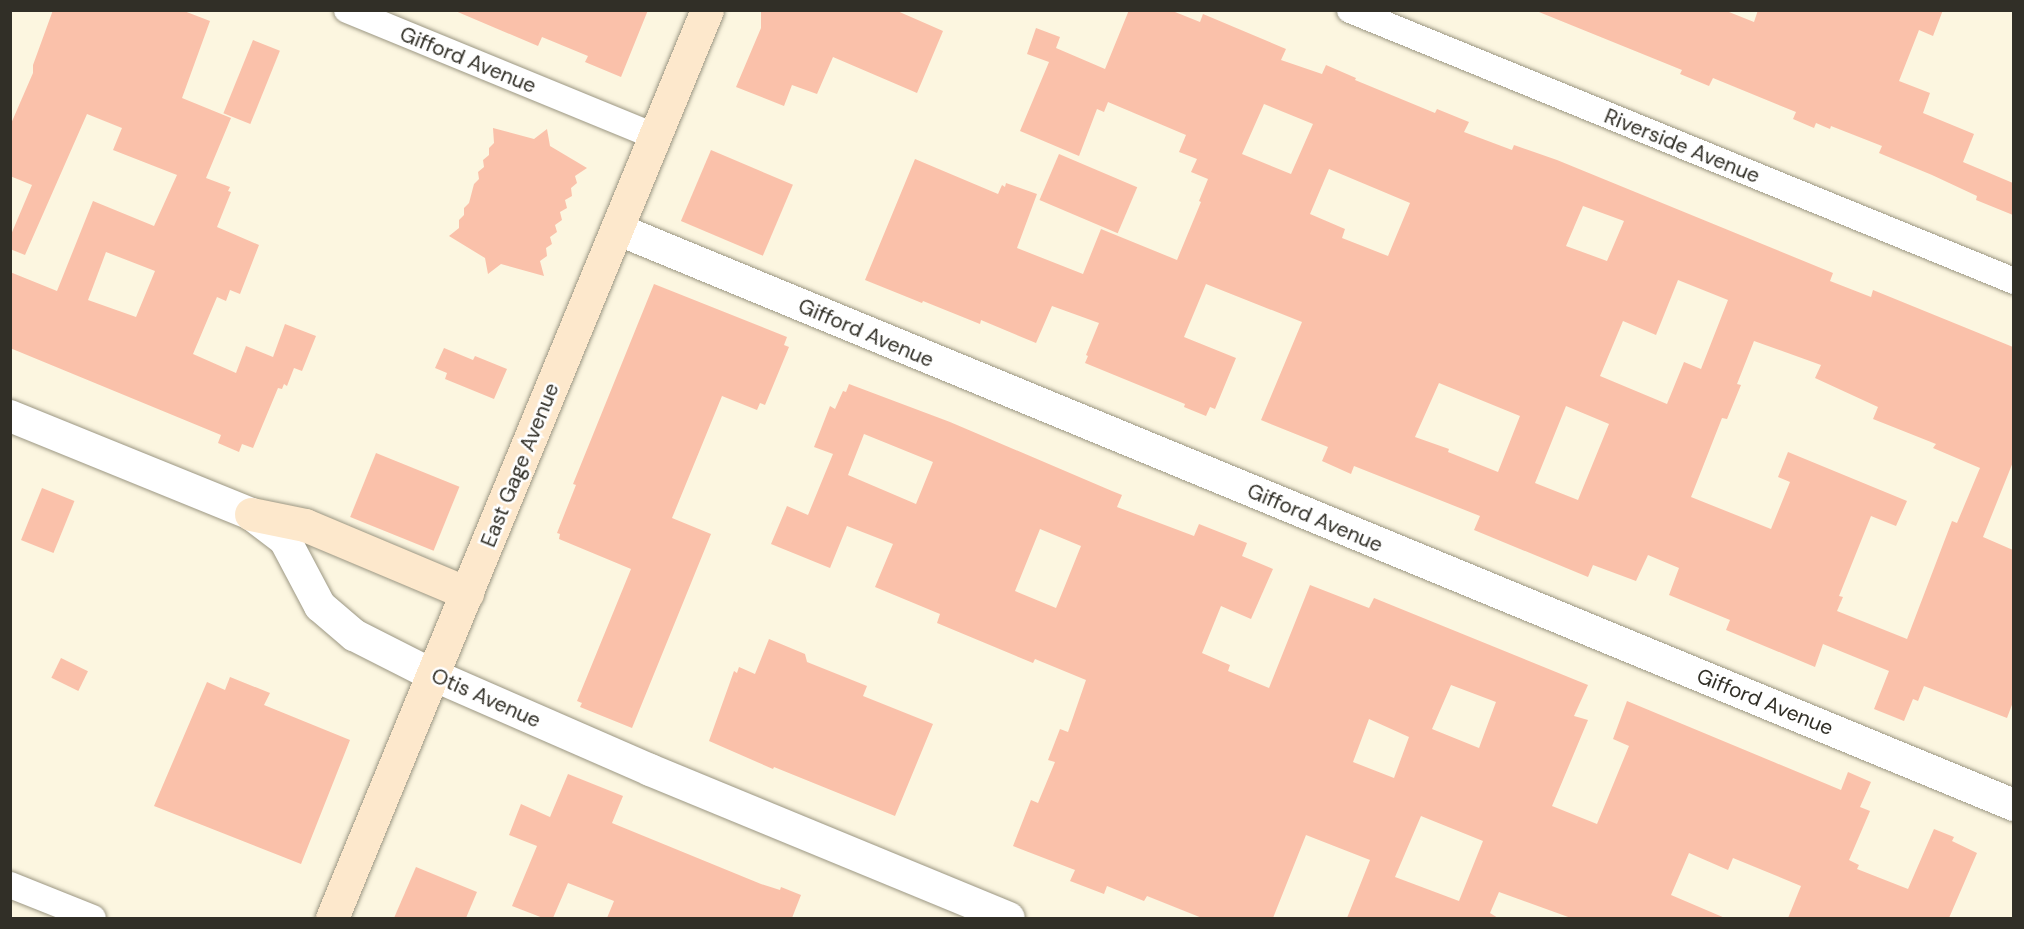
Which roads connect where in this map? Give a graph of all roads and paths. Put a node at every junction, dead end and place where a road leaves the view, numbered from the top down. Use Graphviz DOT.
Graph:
graph roads {
  1 [pos="347,10"];
  2 [pos="707,10"];
  3 [pos="1350,10"];
  4 [pos="656,136"];
  5 [pos="618,229"];
  6 [pos="2013,281"];
  7 [pos="10,416"];
  8 [pos="251,514"];
  9 [pos="467,593"];
  10 [pos="434,675"];
  11 [pos="2013,805"];
  12 [pos="10,885"];
  13 [pos="93,918"];
  14 [pos="332,918"];
  15 [pos="1009,918"];
  1 -- 4 [label="street, Gifford Avenue"];
  2 -- 4 [label="main road, East Gage Avenue"];
  3 -- 6 [label="street, Riverside Avenue"];
  4 -- 5 [label="main road, East Gage Avenue"];
  5 -- 9 [label="main road, East Gage Avenue"];
  5 -- 11 [label="street, Gifford Avenue"];
  7 -- 8 [label="street, Otis Avenue"];
  8 -- 9 [label="main road"];
  8 -- 10 [label="street, Otis Avenue"];
  9 -- 10 [label="main road, East Gage Avenue"];
  10 -- 14 [label="main road, East Gage Avenue"];
  10 -- 15 [label="street, Otis Avenue"];
  12 -- 13 [label="street"];
}
